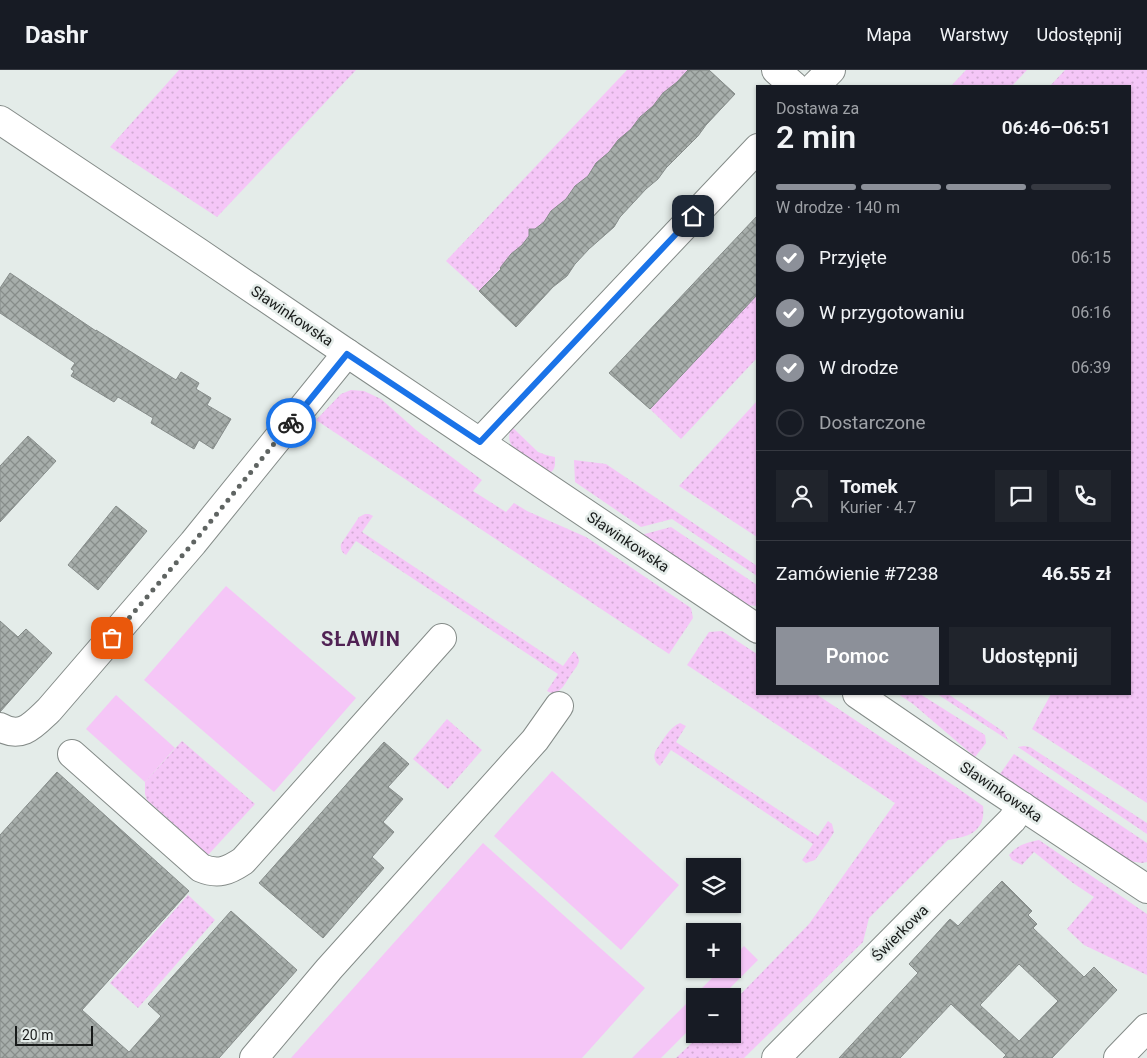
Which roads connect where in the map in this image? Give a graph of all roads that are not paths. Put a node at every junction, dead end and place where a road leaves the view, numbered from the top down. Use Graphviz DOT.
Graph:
graph roads {
  1 [pos="776,70"];
  2 [pos="830,70"];
  3 [pos="793,85"];
  4 [pos="816,85"];
  5 [pos="0,120"];
  6 [pos="756,150"];
  7 [pos="347,354"];
  8 [pos="480,442"];
  9 [pos="756,628"];
  10 [pos="442,638"];
  11 [pos="858,695"];
  12 [pos="559,706"];
  13 [pos="0,727"];
  14 [pos="72,754"];
  15 [pos="1022,806"];
  16 [pos="1147,889"];
  17 [pos="1147,1028"];
  18 [pos="254,1058"];
  19 [pos="776,1058"];
  20 [pos="1118,1058"];
  1 -- 3 [label="street"];
  2 -- 4 [label="street"];
  5 -- 7 [label="street, Sławinkowska"];
  6 -- 8 [label="street"];
  7 -- 8 [label="street, Sławinkowska"];
  7 -- 13 [label="street"];
  8 -- 9 [label="street, Sławinkowska"];
  10 -- 14 [label="street"];
  11 -- 15 [label="street, Sławinkowska"];
  12 -- 18 [label="street"];
  15 -- 16 [label="street, Sławinkowska"];
  15 -- 19 [label="street, Świerkowa"];
  17 -- 20 [label="street"];
}
